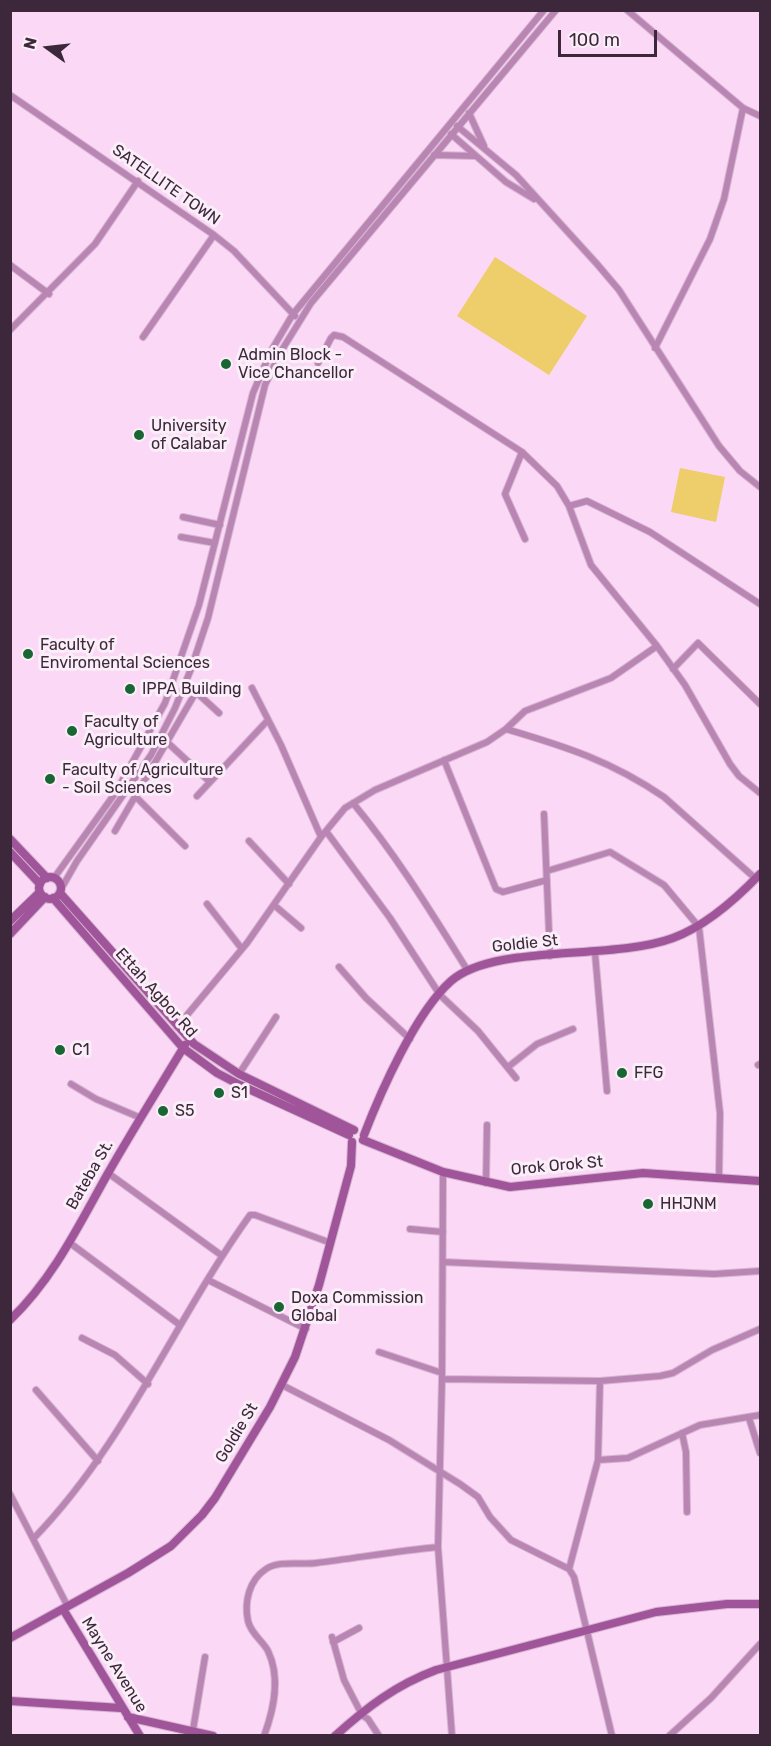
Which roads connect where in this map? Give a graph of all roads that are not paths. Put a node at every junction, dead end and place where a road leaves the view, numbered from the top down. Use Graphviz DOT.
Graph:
graph roads {
  1 [pos="544,10"];
  2 [pos="556,10"];
  3 [pos="627,10"];
  4 [pos="10,95"];
  5 [pos="743,108"];
  6 [pos="469,113"];
  7 [pos="760,116"];
  8 [pos="452,122"];
  9 [pos="458,126"];
  10 [pos="445,130"];
  11 [pos="452,135"];
  12 [pos="484,147"];
  13 [pos="434,155"];
  14 [pos="475,156"];
  15 [pos="138,181"];
  16 [pos="537,201"];
  17 [pos="214,235"];
  18 [pos="10,265"];
  19 [pos="49,294"];
  20 [pos="293,314"];
  21 [pos="299,320"];
  22 [pos="10,330"];
  23 [pos="143,337"];
  24 [pos="656,348"];
  25 [pos="318,363"];
  26 [pos="522,452"];
  27 [pos="760,487"];
  28 [pos="568,506"];
  29 [pos="183,517"];
  30 [pos="220,525"];
  31 [pos="181,537"];
  32 [pos="525,539"];
  33 [pos="215,543"];
  34 [pos="760,604"];
  35 [pos="657,646"];
  36 [pos="673,669"];
  37 [pos="252,688"];
  38 [pos="760,704"];
  39 [pos="219,712"];
  40 [pos="268,720"];
  41 [pos="506,729"];
  42 [pos="168,743"];
  43 [pos="444,760"];
  44 [pos="210,782"];
  45 [pos="760,793"];
  46 [pos="197,796"];
  47 [pos="136,797"];
  48 [pos="353,803"];
  49 [pos="544,814"];
  50 [pos="116,831"];
  51 [pos="326,831"];
  52 [pos="321,837"];
  53 [pos="10,839"];
  54 [pos="249,841"];
  55 [pos="185,846"];
  56 [pos="10,852"];
  57 [pos="548,871"];
  58 [pos="758,876"];
  59 [pos="547,880"];
  60 [pos="289,884"];
  61 [pos="50,889"];
  62 [pos="207,904"];
  63 [pos="274,905"];
  64 [pos="10,921"];
  65 [pos="699,927"];
  66 [pos="301,928"];
  67 [pos="10,934"];
  68 [pos="243,949"];
  69 [pos="595,953"];
  70 [pos="550,956"];
  71 [pos="339,967"];
  72 [pos="468,971"];
  73 [pos="440,995"];
  74 [pos="276,1017"];
  75 [pos="177,1027"];
  76 [pos="573,1029"];
  77 [pos="410,1039"];
  78 [pos="189,1040"];
  79 [pos="183,1048"];
  80 [pos="508,1067"];
  81 [pos="239,1074"];
  82 [pos="516,1078"];
  83 [pos="71,1084"];
  84 [pos="607,1091"];
  85 [pos="141,1118"];
  86 [pos="487,1125"];
  87 [pos="357,1136"];
  88 [pos="443,1172"];
  89 [pos="108,1173"];
  90 [pos="719,1178"];
  91 [pos="760,1181"];
  92 [pos="486,1184"];
  93 [pos="410,1229"];
  94 [pos="443,1232"];
  95 [pos="70,1243"];
  96 [pos="331,1243"];
  97 [pos="221,1256"];
  98 [pos="443,1262"];
  99 [pos="760,1271"];
  100 [pos="208,1280"];
  101 [pos="10,1320"];
  102 [pos="180,1325"];
  103 [pos="306,1329"];
  104 [pos="760,1329"];
  105 [pos="82,1338"];
  106 [pos="379,1352"];
  107 [pos="442,1376"];
  108 [pos="600,1381"];
  109 [pos="148,1384"];
  110 [pos="282,1385"];
  111 [pos="36,1390"];
  112 [pos="760,1415"];
  113 [pos="749,1418"];
  114 [pos="682,1433"];
  115 [pos="760,1453"];
  116 [pos="598,1460"];
  117 [pos="98,1461"];
  118 [pos="439,1473"];
  119 [pos="10,1494"];
  120 [pos="687,1512"];
  121 [pos="34,1538"];
  122 [pos="438,1547"];
  123 [pos="569,1569"];
  124 [pos="760,1604"];
  125 [pos="65,1608"];
  126 [pos="359,1628"];
  127 [pos="588,1632"];
  128 [pos="10,1638"];
  129 [pos="760,1644"];
  130 [pos="205,1658"];
  131 [pos="447,1667"];
  132 [pos="10,1701"];
  133 [pos="121,1708"];
  134 [pos="360,1713"];
  135 [pos="128,1717"];
  136 [pos="193,1730"];
  137 [pos="140,1736"];
  138 [pos="213,1736"];
  139 [pos="264,1736"];
  140 [pos="335,1736"];
  141 [pos="380,1736"];
  142 [pos="452,1736"];
  143 [pos="612,1736"];
  144 [pos="669,1736"];
  1 -- 8 [label="street"];
  2 -- 6 [label="street"];
  3 -- 5 [label="street"];
  4 -- 15 [label="street, SATELLITE TOWN"];
  5 -- 7 [label="street"];
  5 -- 24 [label="street"];
  6 -- 9 [label="street"];
  6 -- 12 [label="street"];
  8 -- 9 [label="street"];
  8 -- 10 [label="street"];
  9 -- 11 [label="street"];
  9 -- 12 [label="street"];
  10 -- 11 [label="street"];
  10 -- 20 [label="street"];
  11 -- 13 [label="street"];
  11 -- 14 [label="street"];
  12 -- 16 [label="street"];
  13 -- 14 [label="street"];
  13 -- 21 [label="street"];
  14 -- 16 [label="street"];
  15 -- 17 [label="street, SATELLITE TOWN"];
  15 -- 19 [label="street"];
  16 -- 24 [label="street"];
  17 -- 20 [label="street, SATELLITE TOWN"];
  17 -- 23 [label="street"];
  18 -- 19 [label="street"];
  19 -- 22 [label="street"];
  20 -- 21 [label="street, SATELLITE TOWN"];
  20 -- 30 [label="street"];
  21 -- 61 [label="street"];
  24 -- 27 [label="street"];
  25 -- 26 [label="street"];
  26 -- 28 [label="street"];
  26 -- 32 [label="street"];
  28 -- 34 [label="street"];
  28 -- 35 [label="street"];
  29 -- 30 [label="street"];
  30 -- 33 [label="street"];
  31 -- 33 [label="street"];
  33 -- 61 [label="street"];
  35 -- 36 [label="street"];
  35 -- 41 [label="street"];
  36 -- 38 [label="street"];
  36 -- 45 [label="street"];
  37 -- 40 [label="street"];
  39 -- 42 [label="street"];
  40 -- 44 [label="street"];
  40 -- 52 [label="street"];
  41 -- 43 [label="street"];
  41 -- 58 [label="street"];
  42 -- 44 [label="street"];
  42 -- 47 [label="street"];
  43 -- 48 [label="street"];
  43 -- 59 [label="street"];
  44 -- 46 [label="street"];
  47 -- 50 [label="street"];
  47 -- 55 [label="street"];
  48 -- 51 [label="street"];
  48 -- 72 [label="street"];
  49 -- 57 [label="street"];
  51 -- 52 [label="street"];
  51 -- 73 [label="street"];
  52 -- 60 [label="street"];
  53 -- 61 [label="street"];
  54 -- 60 [label="street"];
  56 -- 61 [label="street"];
  57 -- 59 [label="street"];
  57 -- 65 [label="street"];
  58 -- 65 [label="street, Goldie St"];
  59 -- 70 [label="street"];
  60 -- 63 [label="street"];
  61 -- 64 [label="street"];
  61 -- 67 [label="street"];
  61 -- 75 [label="street, Ettah Agbor Rd"];
  61 -- 79 [label="street, Ettah Agbor Rd"];
  62 -- 68 [label="street"];
  63 -- 66 [label="street"];
  63 -- 68 [label="street"];
  65 -- 69 [label="street, Goldie St"];
  65 -- 90 [label="street"];
  68 -- 75 [label="street"];
  69 -- 70 [label="street, Goldie St"];
  69 -- 84 [label="street"];
  70 -- 72 [label="street, Goldie St"];
  71 -- 77 [label="street"];
  72 -- 73 [label="street, Goldie St"];
  73 -- 77 [label="street, Goldie St"];
  73 -- 80 [label="street"];
  74 -- 81 [label="street"];
  75 -- 78 [label="street, Ettah Agbor Rd"];
  76 -- 80 [label="street"];
  77 -- 87 [label="street, Goldie St"];
  78 -- 79 [label="street, Bateba St."];
  78 -- 81 [label="street, Ettah Agbor Rd"];
  79 -- 85 [label="street, Bateba St."];
  79 -- 87 [label="street, Ettah Agbor Rd"];
  80 -- 82 [label="street"];
  81 -- 87 [label="street, Ettah Agbor Rd"];
  83 -- 85 [label="street"];
  85 -- 89 [label="street, Bateba St."];
  86 -- 92 [label="street"];
  87 -- 88 [label="street, Orok Orok St"];
  87 -- 96 [label="street, Goldie St"];
  88 -- 92 [label="street, Orok Orok St"];
  88 -- 94 [label="street"];
  89 -- 95 [label="street, Bateba St."];
  89 -- 97 [label="street"];
  90 -- 91 [label="street, Orok Orok St"];
  90 -- 92 [label="street, Orok Orok St"];
  93 -- 94 [label="street"];
  94 -- 98 [label="street"];
  95 -- 101 [label="street, Bateba St."];
  95 -- 102 [label="street"];
  96 -- 97 [label="street"];
  96 -- 103 [label="street, Goldie St"];
  97 -- 100 [label="street"];
  98 -- 99 [label="street"];
  98 -- 107 [label="street"];
  100 -- 102 [label="street"];
  100 -- 103 [label="street"];
  102 -- 109 [label="street"];
  103 -- 110 [label="street, Goldie St"];
  104 -- 108 [label="street"];
  105 -- 109 [label="street"];
  106 -- 107 [label="street"];
  107 -- 108 [label="street"];
  107 -- 118 [label="street"];
  108 -- 116 [label="street"];
  109 -- 117 [label="street"];
  110 -- 118 [label="street"];
  110 -- 125 [label="street, Goldie St"];
  111 -- 117 [label="street"];
  112 -- 113 [label="street"];
  113 -- 114 [label="street"];
  113 -- 115 [label="street"];
  114 -- 116 [label="street"];
  114 -- 120 [label="street"];
  116 -- 123 [label="street"];
  117 -- 121 [label="street"];
  118 -- 122 [label="street"];
  118 -- 123 [label="street"];
  119 -- 121 [label="street"];
  121 -- 125 [label="street"];
  122 -- 131 [label="street"];
  122 -- 139 [label="street"];
  123 -- 127 [label="street"];
  124 -- 127 [label="street"];
  125 -- 128 [label="street, Goldie St"];
  125 -- 133 [label="street, Mayne Avenue"];
  126 -- 134 [label="street"];
  127 -- 131 [label="street"];
  127 -- 143 [label="street"];
  129 -- 144 [label="street"];
  130 -- 136 [label="street"];
  131 -- 134 [label="street"];
  131 -- 142 [label="street"];
  132 -- 133 [label="street"];
  133 -- 135 [label="street, Mayne Avenue"];
  134 -- 140 [label="street"];
  134 -- 141 [label="street"];
  135 -- 136 [label="street"];
  135 -- 137 [label="street, Mayne Avenue"];
  136 -- 138 [label="street"];
}
